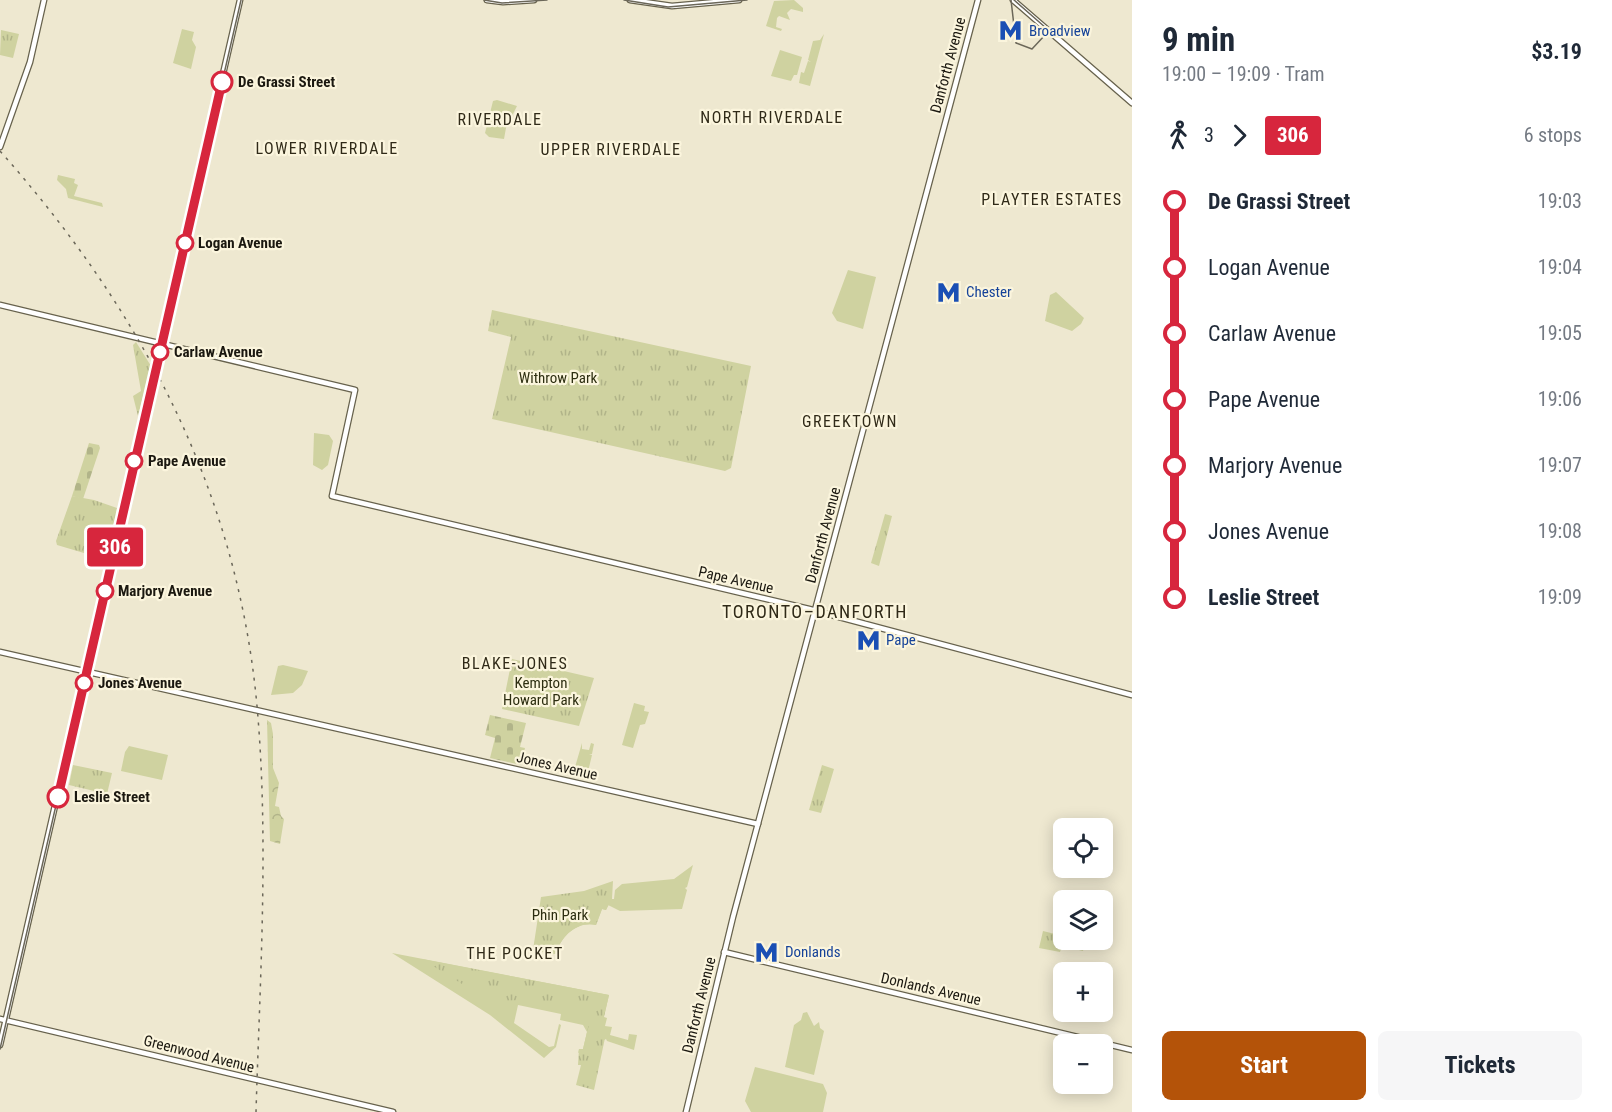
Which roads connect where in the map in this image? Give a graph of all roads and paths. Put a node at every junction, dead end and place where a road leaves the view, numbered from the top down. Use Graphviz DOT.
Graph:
graph roads {
  1 [pos="44,0"];
  2 [pos="240,0"];
  3 [pos="487,0"];
  4 [pos="534,0"];
  5 [pos="630,0"];
  6 [pos="739,0"];
  7 [pos="978,0"];
  8 [pos="1013,0"];
  9 [pos="1132,103"];
  10 [pos="0,147"];
  11 [pos="0,305"];
  12 [pos="161,344"];
  13 [pos="815,611"];
  14 [pos="0,652"];
  15 [pos="86,672"];
  16 [pos="1132,695"];
  17 [pos="758,824"];
  18 [pos="724,952"];
  19 [pos="3,1019"];
  20 [pos="0,1045"];
  21 [pos="1132,1050"];
  22 [pos="393,1112"];
  23 [pos="686,1112"];
  1 -- 10 [label="main road"];
  2 -- 12 [label="main road"];
  3 -- 4 [label="main road"];
  5 -- 6 [label="main road"];
  7 -- 13 [label="main road, Danforth Avenue"];
  8 -- 9 [label="main road"];
  11 -- 12 [label="main road"];
  12 -- 13 [label="main road, Pape Avenue"];
  12 -- 15 [label="main road"];
  13 -- 16 [label="main road, Pape Avenue"];
  13 -- 17 [label="main road, Danforth Avenue"];
  14 -- 15 [label="main road, Jones Avenue"];
  15 -- 17 [label="main road, Jones Avenue"];
  15 -- 19 [label="main road"];
  17 -- 18 [label="main road, Danforth Avenue"];
  18 -- 21 [label="main road, Donlands Avenue"];
  18 -- 23 [label="main road, Danforth Avenue"];
  19 -- 20 [label="main road"];
  19 -- 22 [label="main road, Greenwood Avenue"];
}
